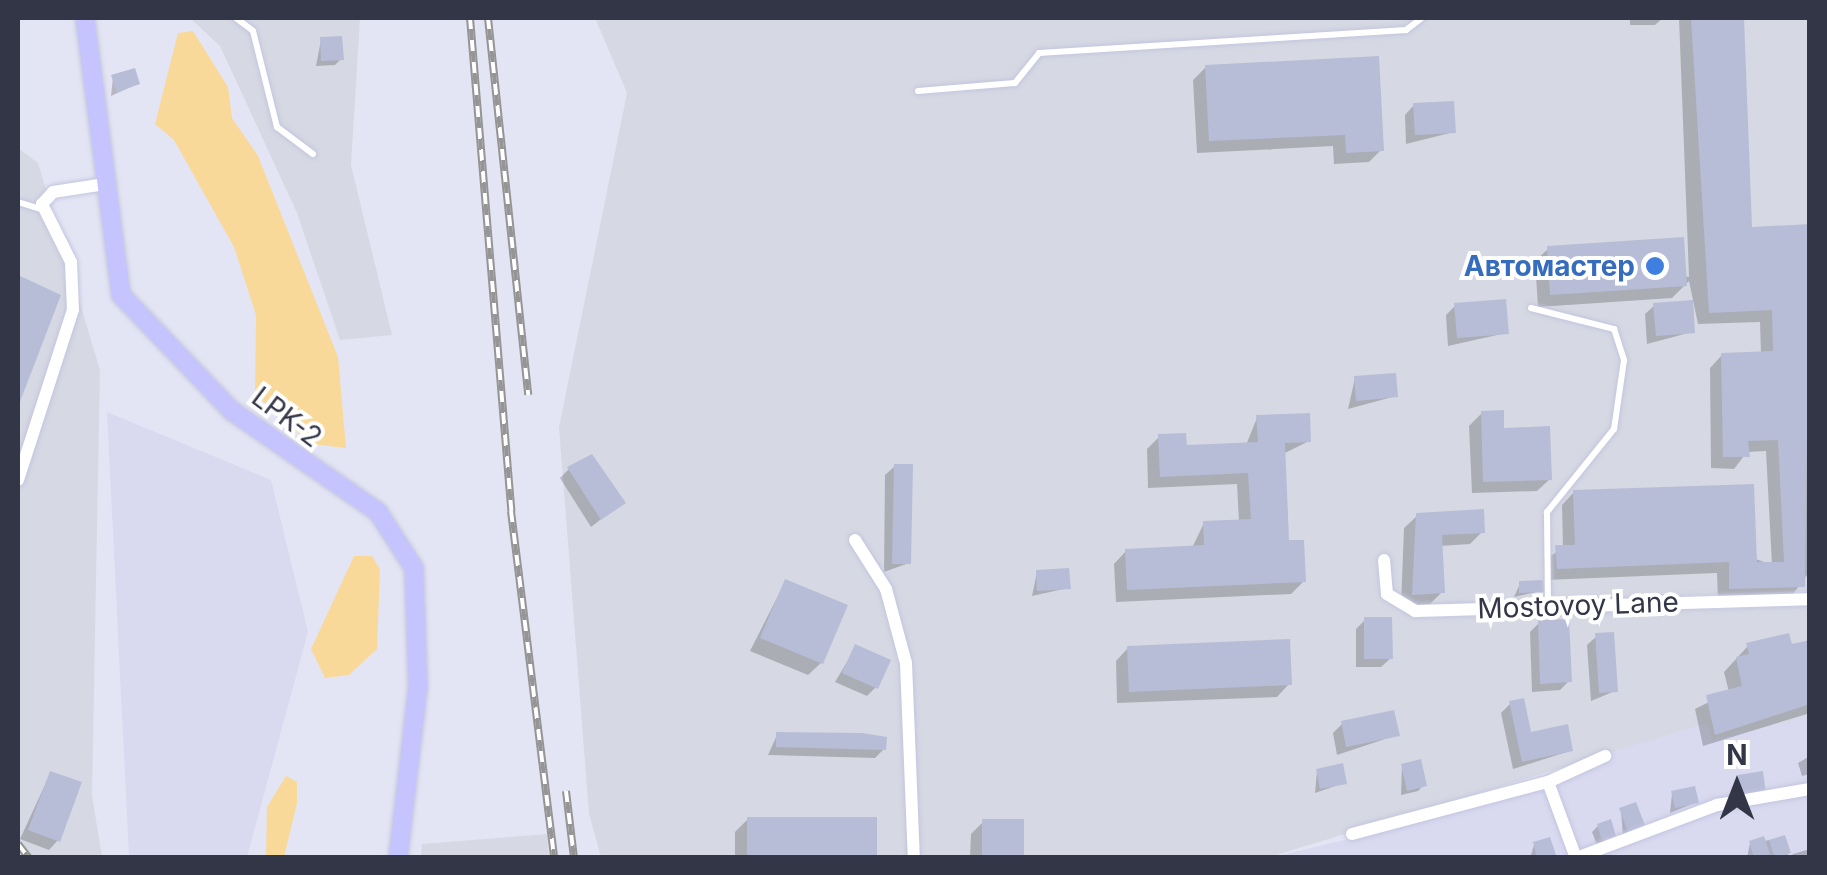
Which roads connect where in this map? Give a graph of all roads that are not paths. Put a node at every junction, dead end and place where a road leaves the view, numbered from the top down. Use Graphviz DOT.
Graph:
graph roads {
  1 [pos="85,18"];
  2 [pos="236,18"];
  3 [pos="1422,18"];
  4 [pos="918,91"];
  5 [pos="312,154"];
  6 [pos="105,184"];
  7 [pos="18,202"];
  8 [pos="41,209"];
  9 [pos="1531,308"];
  10 [pos="18,480"];
  11 [pos="855,540"];
  12 [pos="1384,560"];
  13 [pos="1810,599"];
  14 [pos="1548,605"];
  15 [pos="1606,756"];
  16 [pos="1548,782"];
  17 [pos="1810,789"];
  18 [pos="1352,834"];
  19 [pos="398,858"];
  20 [pos="914,858"];
  21 [pos="1576,858"];
  1 -- 6 [label="street, LPK-2"];
  2 -- 5 [label="lane"];
  3 -- 4 [label="lane"];
  6 -- 8 [label="street"];
  6 -- 19 [label="street, LPK-2"];
  7 -- 8 [label="lane"];
  8 -- 10 [label="street"];
  9 -- 14 [label="lane"];
  11 -- 20 [label="street"];
  12 -- 14 [label="street, Mostovoy Lane"];
  13 -- 14 [label="street, Mostovoy Lane"];
  15 -- 16 [label="street"];
  16 -- 18 [label="street"];
  16 -- 21 [label="street"];
  17 -- 21 [label="street"];
}
